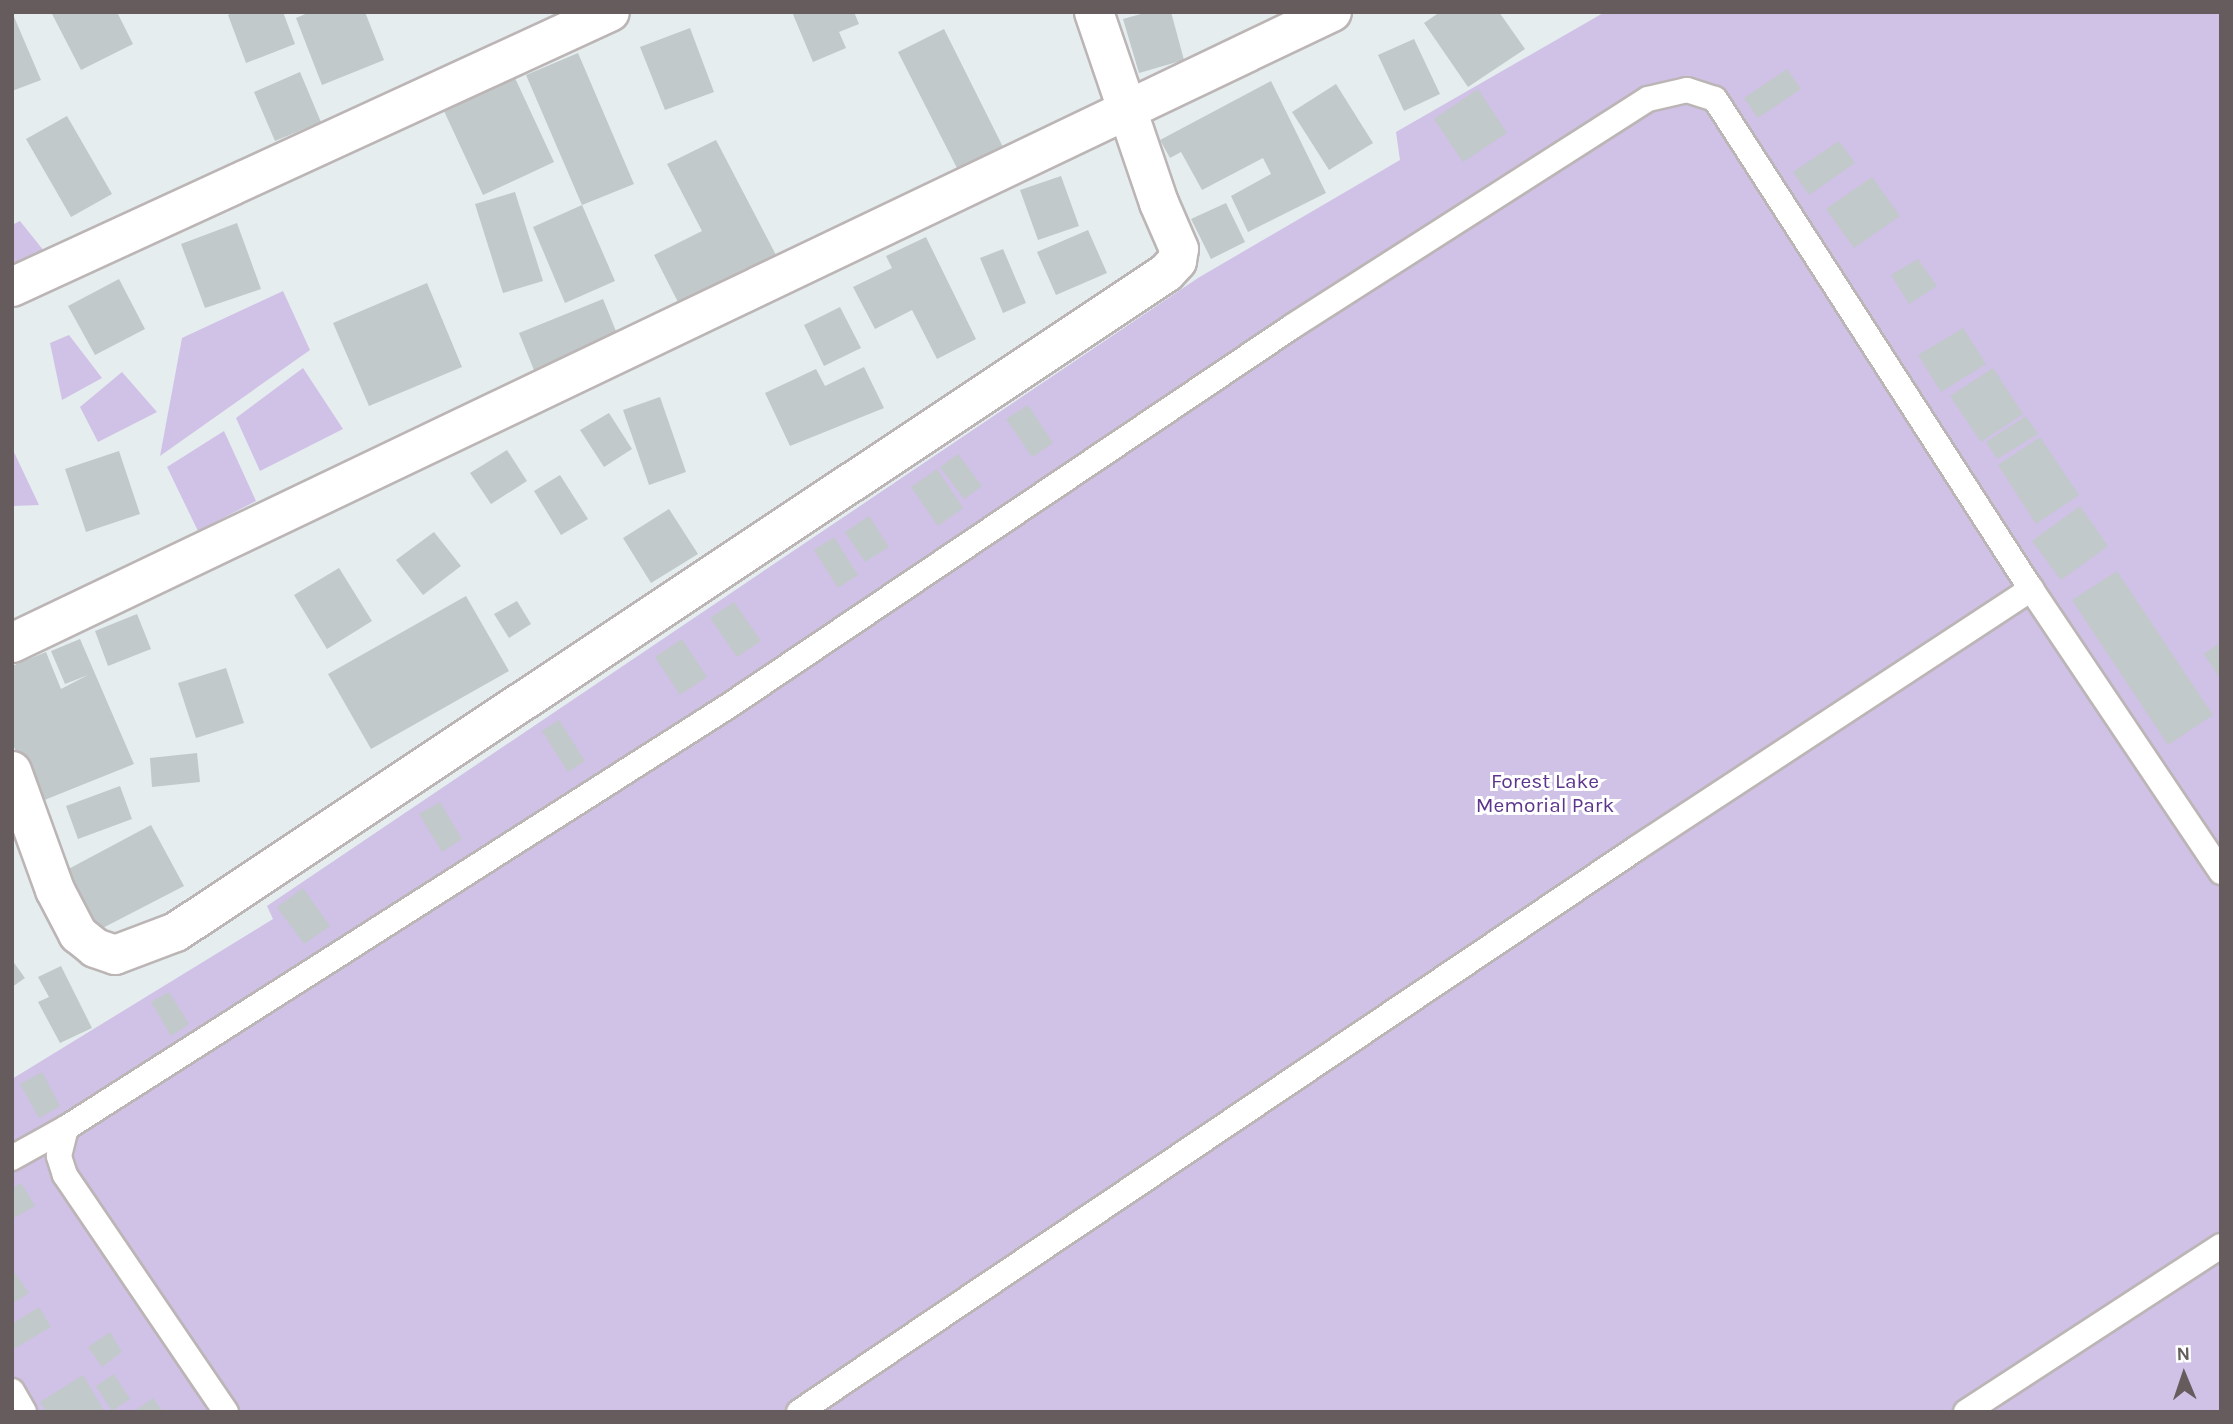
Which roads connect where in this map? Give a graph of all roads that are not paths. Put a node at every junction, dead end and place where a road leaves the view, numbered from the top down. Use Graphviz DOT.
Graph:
graph roads {
  1 [pos="610,12"];
  2 [pos="1094,12"];
  3 [pos="1332,12"];
  4 [pos="1129,108"];
  5 [pos="12,287"];
  6 [pos="2031,589"];
  7 [pos="12,643"];
  8 [pos="12,771"];
  9 [pos="2221,872"];
  10 [pos="66,1128"];
  11 [pos="12,1158"];
  12 [pos="2221,1245"];
  13 [pos="12,1391"];
  14 [pos="24,1412"];
  15 [pos="226,1412"];
  16 [pos="799,1412"];
  17 [pos="1966,1412"];
  1 -- 5 [label="street"];
  2 -- 4 [label="street"];
  3 -- 4 [label="street"];
  4 -- 7 [label="street"];
  4 -- 8 [label="street"];
  6 -- 9 [label="lane"];
  6 -- 10 [label="lane"];
  6 -- 16 [label="lane"];
  10 -- 11 [label="lane"];
  10 -- 15 [label="lane"];
  12 -- 17 [label="lane"];
  13 -- 14 [label="lane"];
}
